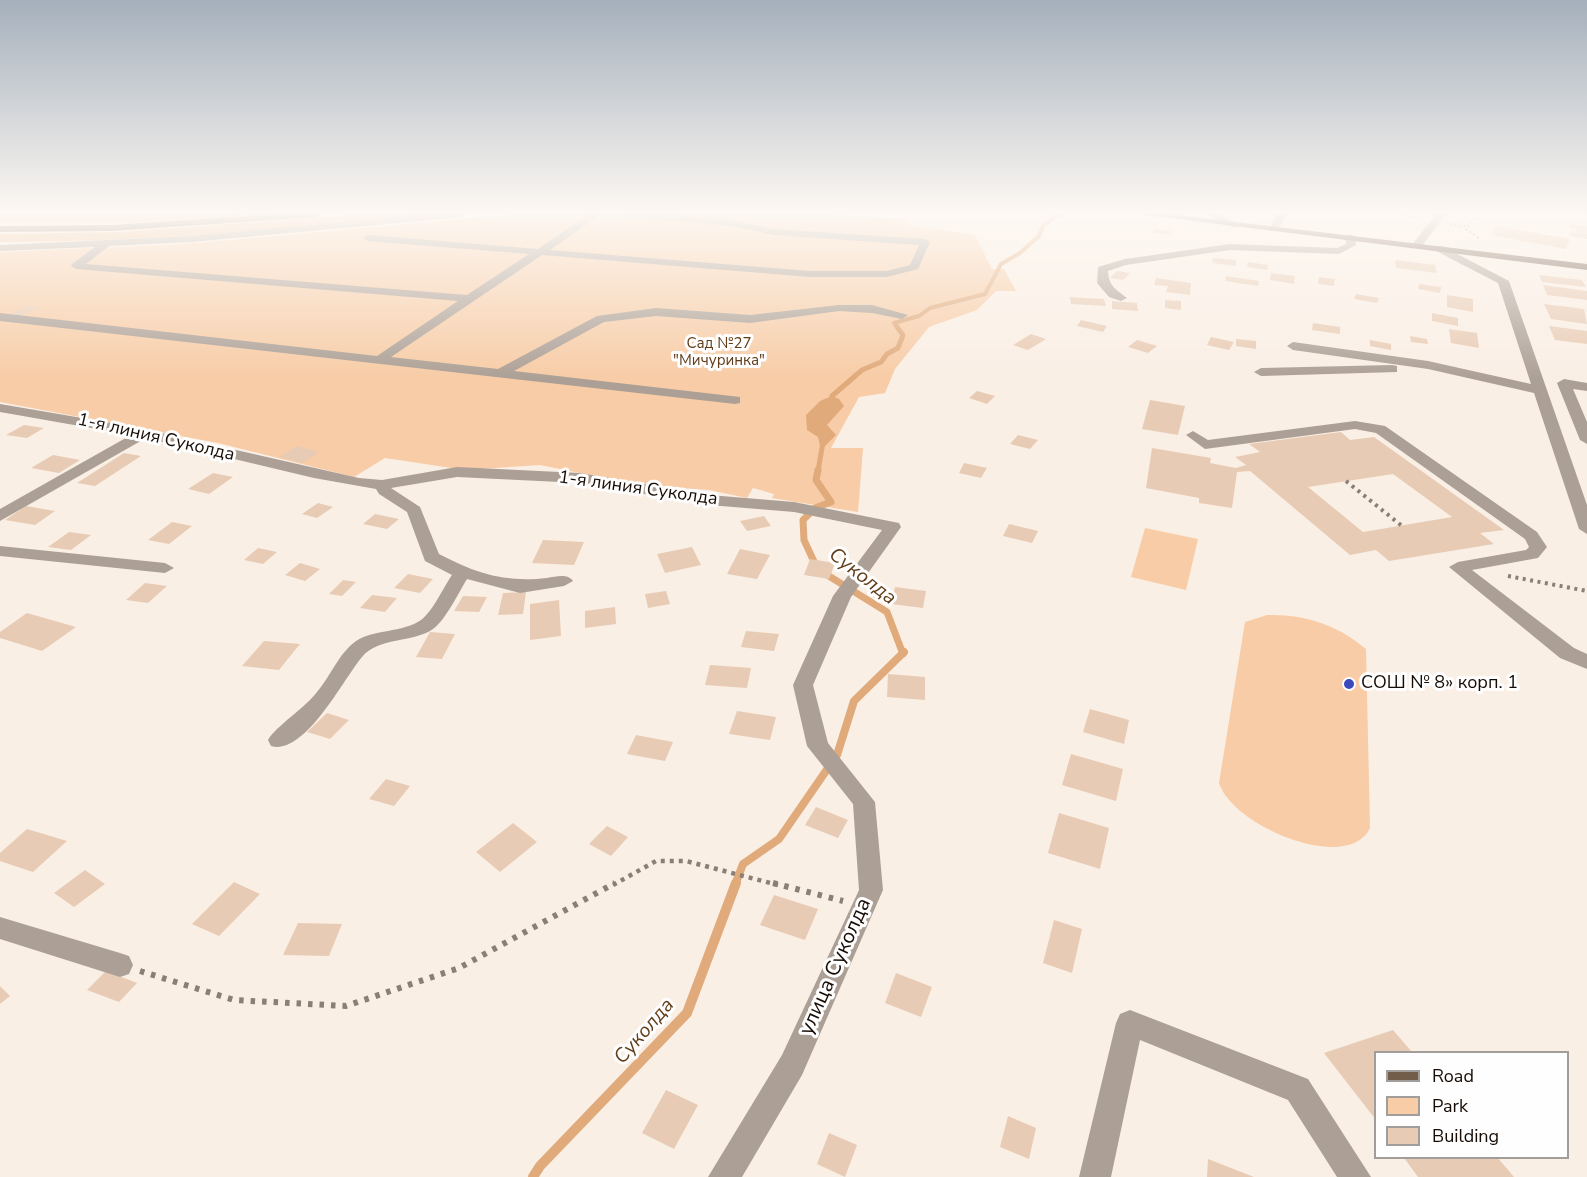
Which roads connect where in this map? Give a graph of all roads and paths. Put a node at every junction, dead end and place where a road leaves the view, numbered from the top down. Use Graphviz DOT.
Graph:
graph roads {
  1 [pos="111,269"];
  2 [pos="513,269"];
  3 [pos="750,269"];
  4 [pos="907,269"];
  5 [pos="1102,269"];
  6 [pos="1479,269"];
  7 [pos="1121,298"];
  8 [pos="470,299"];
  9 [pos="902,315"];
  10 [pos="0,317"];
  11 [pos="1293,346"];
  12 [pos="379,360"];
  13 [pos="1442,367"];
  14 [pos="1261,372"];
  15 [pos="499,374"];
  16 [pos="1587,387"];
  17 [pos="1541,390"];
  18 [pos="735,400"];
  19 [pos="0,408"];
  20 [pos="143,434"];
  21 [pos="1587,440"];
  22 [pos="1219,458"];
  23 [pos="1346,481"];
  24 [pos="382,485"];
  25 [pos="0,516"];
  26 [pos="1402,526"];
  27 [pos="893,527"];
  28 [pos="1587,528"];
  29 [pos="0,551"];
  30 [pos="165,568"];
  31 [pos="462,573"];
  32 [pos="564,581"];
  33 [pos="1587,662"];
  34 [pos="279,740"];
  35 [pos="864,906"];
  36 [pos="0,928"];
  37 [pos="120,965"];
  38 [pos="724,1177"];
  39 [pos="1095,1177"];
  40 [pos="1355,1177"];
  1 -- 8 [label="street"];
  2 -- 8 [label="street"];
  3 -- 4 [label="street"];
  5 -- 7 [label="street"];
  6 -- 17 [label="street"];
  8 -- 12 [label="street"];
  9 -- 15 [label="street"];
  10 -- 12 [label="street"];
  11 -- 13 [label="street"];
  12 -- 15 [label="street"];
  13 -- 14 [label="street"];
  13 -- 17 [label="street"];
  15 -- 18 [label="street"];
  16 -- 21 [label="street"];
  17 -- 28 [label="street"];
  19 -- 20 [label="street, 1-я линия Суколда"];
  20 -- 24 [label="street, 1-я линия Суколда"];
  20 -- 25 [label="street"];
  22 -- 33 [label="street"];
  23 -- 26 [label="path"];
  24 -- 27 [label="street, 1-я линия Суколда"];
  24 -- 31 [label="street"];
  27 -- 35 [label="street, улица Суколда"];
  29 -- 30 [label="street"];
  31 -- 32 [label="street"];
  31 -- 34 [label="street"];
  35 -- 37 [label="path"];
  35 -- 38 [label="street, улица Суколда"];
  36 -- 37 [label="street"];
  39 -- 40 [label="street"];
}
